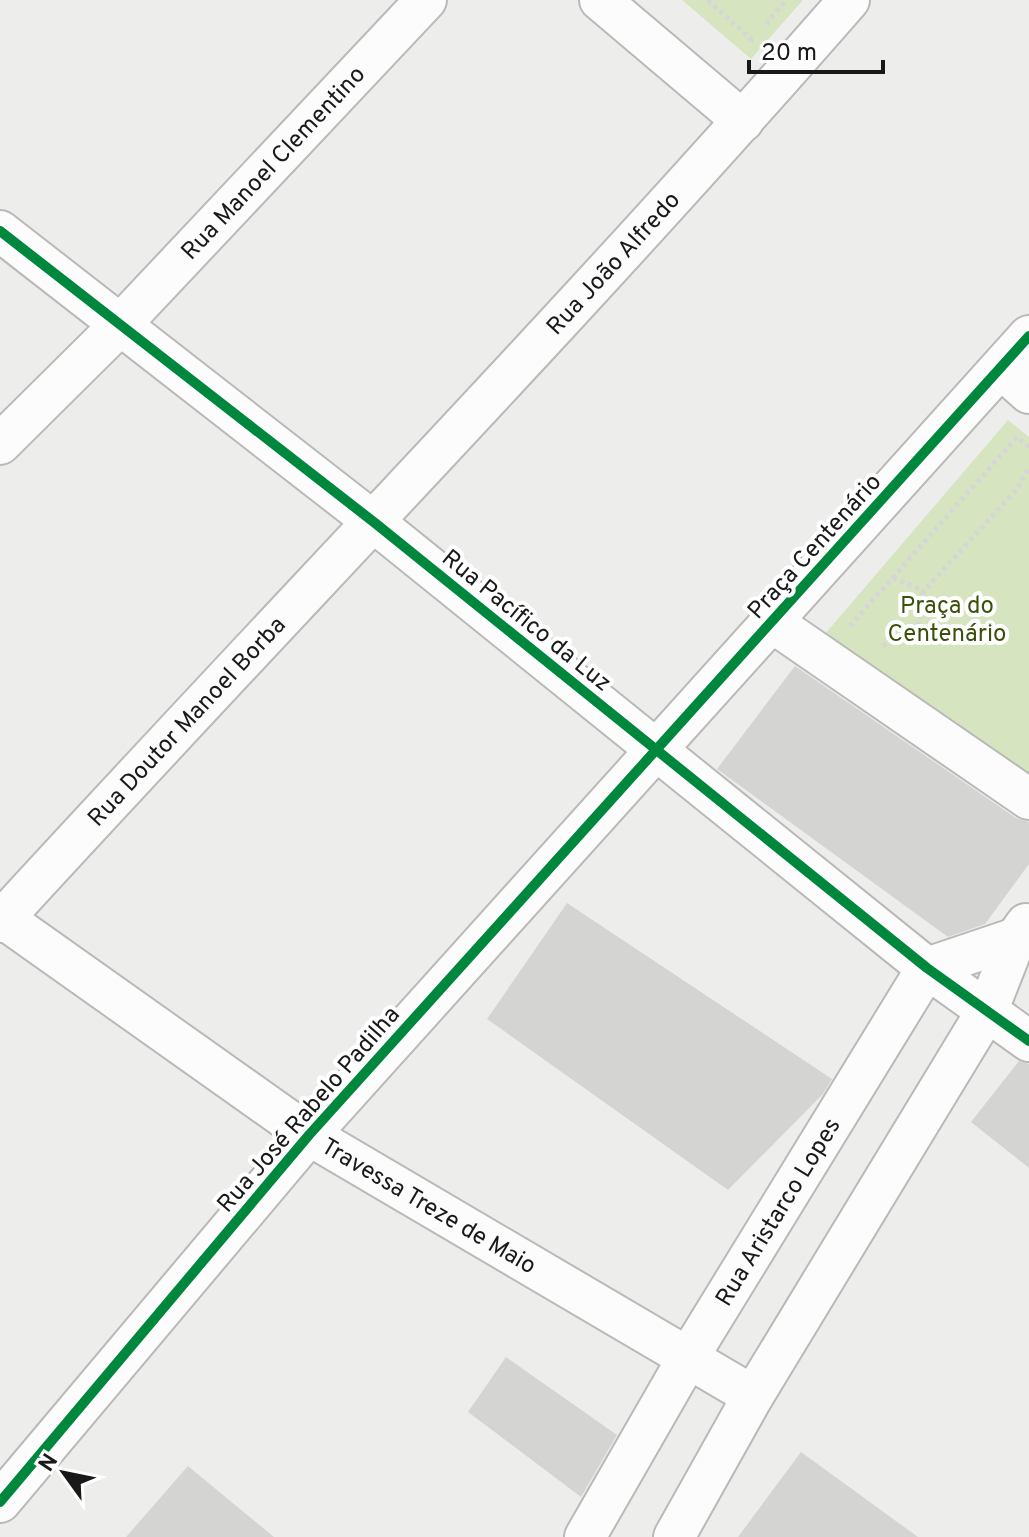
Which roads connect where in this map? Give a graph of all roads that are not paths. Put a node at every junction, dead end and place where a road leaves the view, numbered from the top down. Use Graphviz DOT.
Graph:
graph roads {
  1 [pos="426,0"];
  2 [pos="600,0"];
  3 [pos="849,0"];
  4 [pos="743,121"];
  5 [pos="0,231"];
  6 [pos="118,327"];
  7 [pos="1029,336"];
  8 [pos="1015,381"];
  9 [pos="0,444"];
  10 [pos="375,523"];
  11 [pos="772,622"];
  12 [pos="655,749"];
  13 [pos="1029,799"];
  14 [pos="1,919"];
  15 [pos="1022,929"];
  16 [pos="927,968"];
  17 [pos="988,1009"];
  18 [pos="1029,1041"];
  19 [pos="309,1135"];
  20 [pos="689,1356"];
  21 [pos="753,1396"];
  22 [pos="0,1502"];
  23 [pos="585,1537"];
  24 [pos="674,1537"];
  1 -- 6 [label="street, Rua Manoel Clementino"];
  2 -- 4 [label="street"];
  3 -- 4 [label="street, Rua João Alfredo"];
  4 -- 10 [label="street, Rua João Alfredo"];
  5 -- 6 [label="street, Rua Pacífico da Luz"];
  6 -- 9 [label="street, Rua Manoel Clementino"];
  6 -- 10 [label="street, Rua Pacífico da Luz"];
  7 -- 8 [label="street, Praça Centenário"];
  8 -- 11 [label="street, Praça Centenário"];
  10 -- 12 [label="street, Rua Pacífico da Luz"];
  10 -- 14 [label="street, Rua Doutor Manoel Borba"];
  11 -- 12 [label="street, Praça Centenário"];
  11 -- 13 [label="street"];
  12 -- 16 [label="street, Rua Pacífico da Luz"];
  12 -- 19 [label="street, Rua José Rabelo Padilha"];
  14 -- 19 [label="street, Travessa Treze de Maio"];
  15 -- 16 [label="street"];
  15 -- 17 [label="street"];
  16 -- 17 [label="street, Rua Pacífico da Luz"];
  16 -- 20 [label="street, Rua Aristarco Lopes"];
  17 -- 18 [label="street, Rua Pacífico da Luz"];
  17 -- 21 [label="street"];
  19 -- 20 [label="street, Travessa Treze de Maio"];
  19 -- 22 [label="street, Rua José Rabelo Padilha"];
  20 -- 21 [label="street, Travessa Treze de Maio"];
  20 -- 23 [label="street, Rua Aristarco Lopes"];
  21 -- 24 [label="street"];
}
